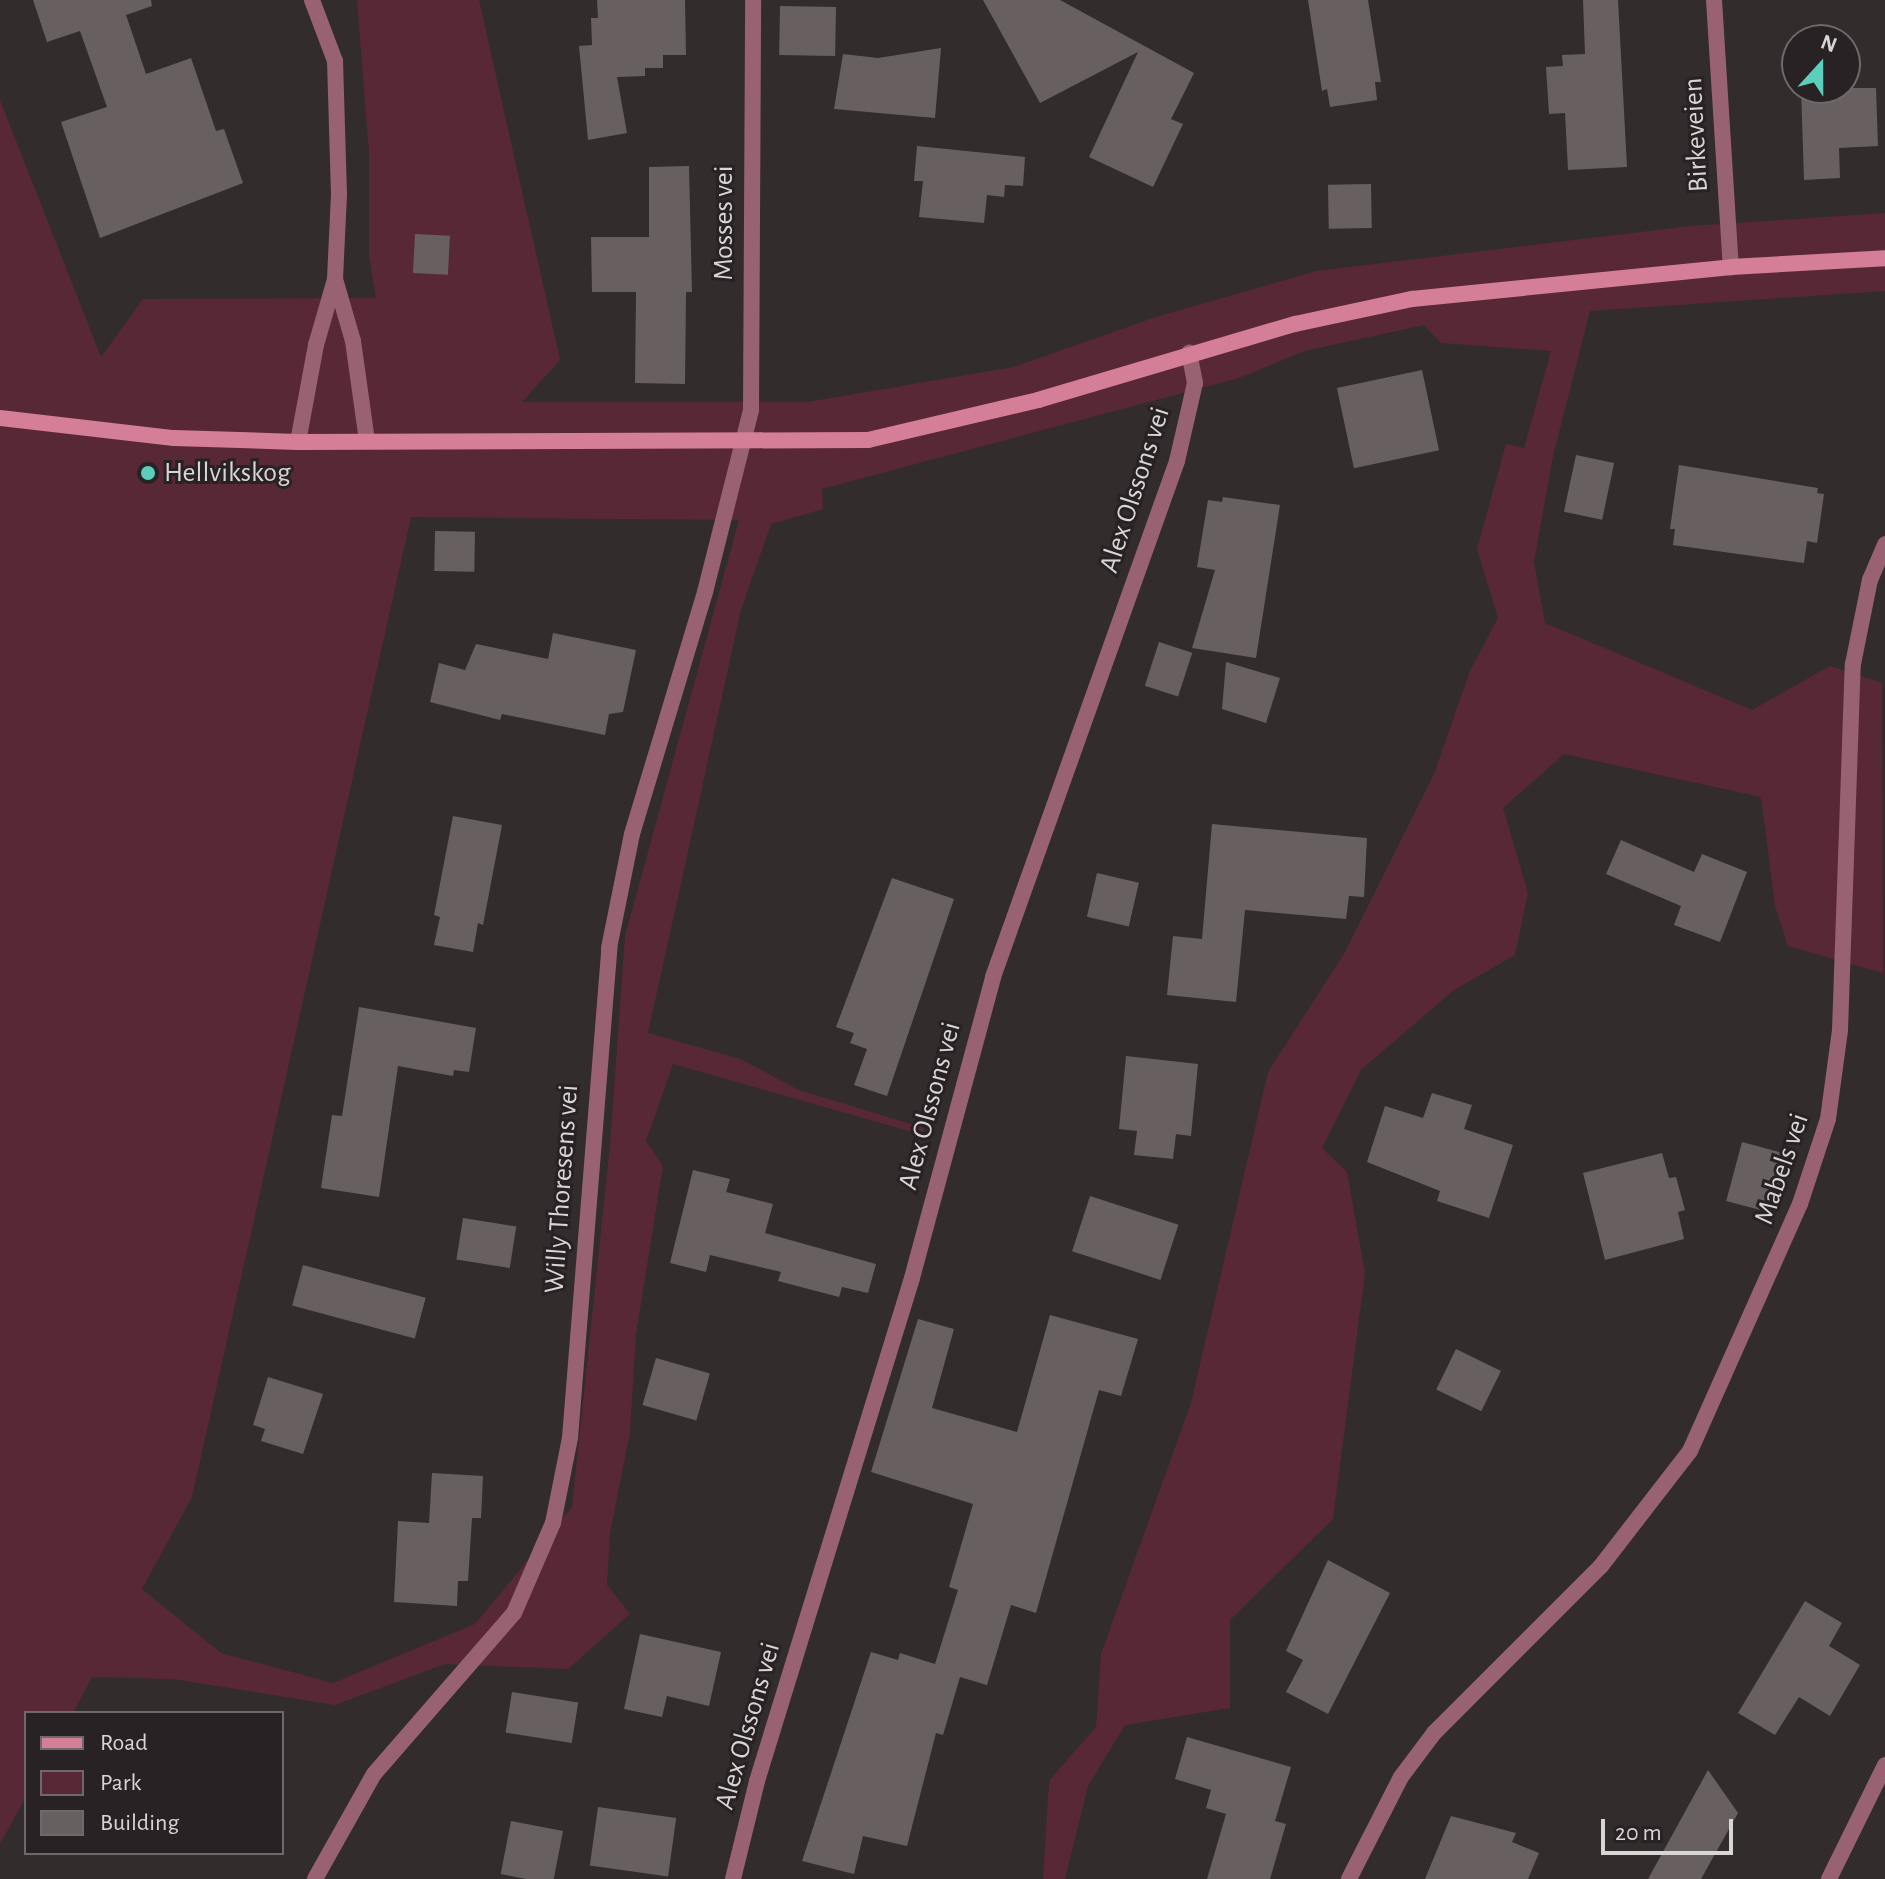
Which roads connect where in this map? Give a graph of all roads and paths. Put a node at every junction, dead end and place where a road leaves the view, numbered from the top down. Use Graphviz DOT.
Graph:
graph roads {
  1 [pos="312,0"];
  2 [pos="753,0"];
  3 [pos="1714,0"];
  4 [pos="1885,258"];
  5 [pos="1731,267"];
  6 [pos="335,279"];
  7 [pos="1189,353"];
  8 [pos="0,418"];
  9 [pos="367,441"];
  10 [pos="298,442"];
  11 [pos="742,444"];
  12 [pos="1885,544"];
  13 [pos="1885,1765"];
  14 [pos="315,1879"];
  15 [pos="733,1879"];
  16 [pos="1349,1879"];
  17 [pos="1829,1879"];
  1 -- 6 [label="street"];
  2 -- 11 [label="street, Mosses vei"];
  3 -- 5 [label="street, Birkeveien"];
  4 -- 5 [label="main road"];
  5 -- 7 [label="main road"];
  6 -- 9 [label="street"];
  6 -- 10 [label="street"];
  7 -- 11 [label="main road"];
  7 -- 15 [label="street, Alex Olssons vei"];
  8 -- 10 [label="main road"];
  9 -- 10 [label="main road"];
  9 -- 11 [label="main road"];
  11 -- 14 [label="street, Willy Thoresens vei"];
  12 -- 16 [label="street, Mabels vei"];
  13 -- 17 [label="street"];
}
